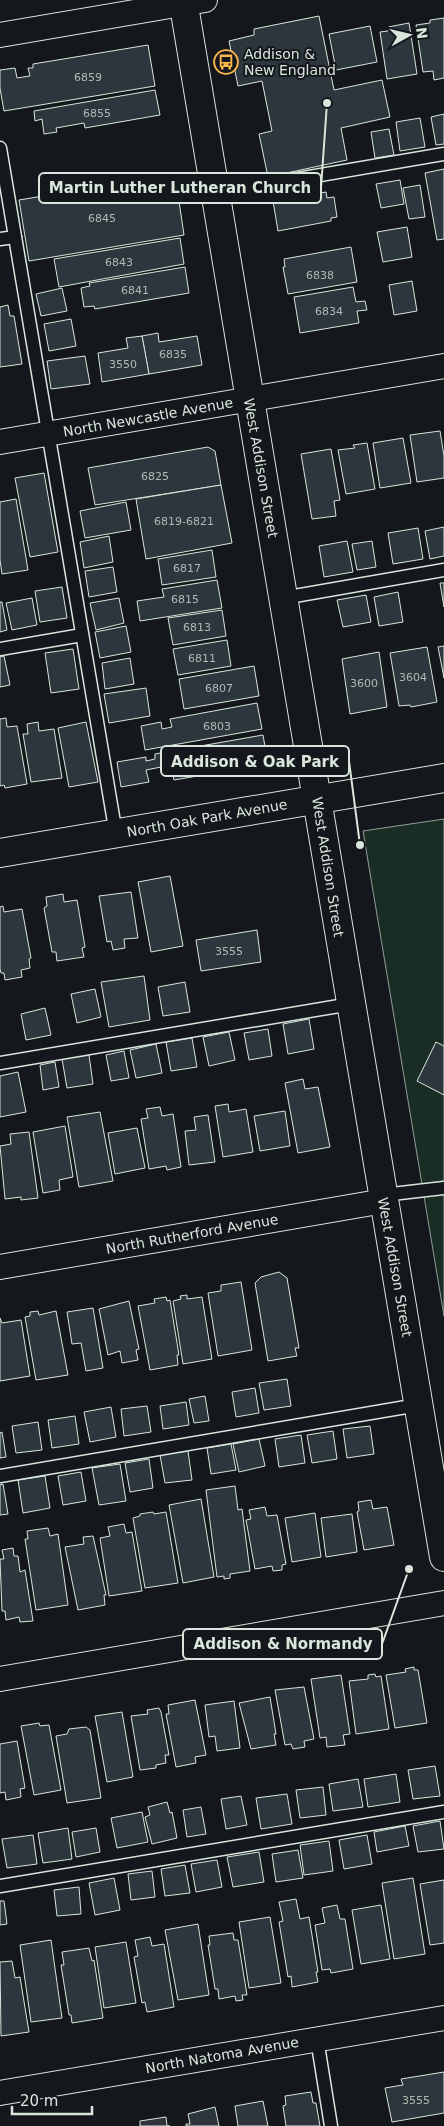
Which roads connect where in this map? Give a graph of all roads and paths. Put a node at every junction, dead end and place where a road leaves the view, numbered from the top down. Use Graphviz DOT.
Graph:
graph roads {
  1 [pos="190,1"];
  2 [pos="0,35"];
  3 [pos="0,148"];
  4 [pos="444,154"];
  5 [pos="215,193"];
  6 [pos="15,237"];
  7 [pos="0,239"];
  8 [pos="444,366"];
  9 [pos="250,399"];
  10 [pos="48,434"];
  11 [pos="0,442"];
  12 [pos="444,570"];
  13 [pos="283,598"];
  14 [pos="82,635"];
  15 [pos="0,649"];
  16 [pos="444,778"];
  17 [pos="317,800"];
  18 [pos="116,834"];
  19 [pos="0,854"];
  20 [pos="351,1004"];
  21 [pos="0,1063"];
  22 [pos="444,1188"];
  23 [pos="384,1198"];
  24 [pos="0,1267"];
  25 [pos="418,1404"];
  26 [pos="0,1476"];
  27 [pos="444,1557"];
  28 [pos="444,1603"];
  29 [pos="0,1679"];
  30 [pos="444,1812"];
  31 [pos="0,1886"];
  32 [pos="444,2018"];
  33 [pos="317,2039"];
  34 [pos="0,2093"];
  35 [pos="332,2126"];
  1 -- 2 [label="street"];
  1 -- 5 [label="street, West Addison Street"];
  3 -- 6 [label="lane"];
  4 -- 5 [label="lane"];
  5 -- 9 [label="street, West Addison Street"];
  6 -- 7 [label="lane"];
  6 -- 10 [label="lane"];
  8 -- 9 [label="street, North Newcastle Avenue"];
  9 -- 10 [label="street, North Newcastle Avenue"];
  9 -- 13 [label="street, West Addison Street"];
  10 -- 11 [label="street, North Newcastle Avenue"];
  10 -- 14 [label="lane"];
  12 -- 13 [label="lane"];
  13 -- 17 [label="street, West Addison Street"];
  14 -- 15 [label="lane"];
  14 -- 18 [label="lane"];
  16 -- 17 [label="street, North Oak Park Avenue"];
  17 -- 18 [label="street, North Oak Park Avenue"];
  17 -- 20 [label="street, West Addison Street"];
  18 -- 19 [label="street, North Oak Park Avenue"];
  20 -- 21 [label="lane"];
  20 -- 23 [label="street, West Addison Street"];
  22 -- 23 [label="lane"];
  23 -- 24 [label="street, North Rutherford Avenue"];
  23 -- 25 [label="street, West Addison Street"];
  25 -- 26 [label="lane"];
  25 -- 27 [label="street, West Addison Street"];
  28 -- 29 [label="street"];
  30 -- 31 [label="lane"];
  32 -- 33 [label="street, North Natoma Avenue"];
  33 -- 34 [label="street, North Natoma Avenue"];
  33 -- 35 [label="lane"];
}
